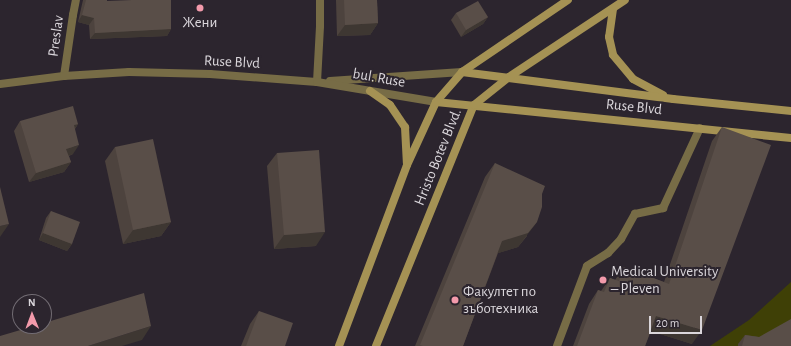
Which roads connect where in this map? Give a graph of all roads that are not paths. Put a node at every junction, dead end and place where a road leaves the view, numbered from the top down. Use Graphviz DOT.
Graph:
graph roads {
  1 [pos="76,0"];
  2 [pos="320,0"];
  3 [pos="568,0"];
  4 [pos="625,0"];
  5 [pos="613,8"];
  6 [pos="462,72"];
  7 [pos="64,76"];
  8 [pos="509,77"];
  9 [pos="317,82"];
  10 [pos="0,84"];
  11 [pos="370,91"];
  12 [pos="673,99"];
  13 [pos="436,102"];
  14 [pos="474,105"];
  15 [pos="791,111"];
  16 [pos="700,128"];
  17 [pos="791,138"];
  18 [pos="407,165"];
  19 [pos="339,346"];
  20 [pos="376,346"];
  21 [pos="557,346"];
  1 -- 7 [label="street, Preslav"];
  2 -- 9 [label="street"];
  3 -- 6 [label="main road, Hristo Botev Blvd."];
  4 -- 5 [label="main road, Hristo Botev Blvd."];
  5 -- 8 [label="main road, Hristo Botev Blvd."];
  5 -- 12 [label="main road"];
  6 -- 8 [label="main road, Ruse Blvd"];
  6 -- 9 [label="street, Ruse Blvd"];
  6 -- 13 [label="main road, Hristo Botev Blvd."];
  7 -- 9 [label="street, Ruse Blvd"];
  7 -- 10 [label="street, Ruse Blvd"];
  8 -- 12 [label="main road, Ruse Blvd"];
  8 -- 14 [label="main road, Hristo Botev Blvd."];
  9 -- 11 [label="street, bul. Ruse"];
  11 -- 13 [label="street, bul. Ruse"];
  11 -- 18 [label="main road"];
  12 -- 15 [label="main road, Ruse Blvd"];
  13 -- 14 [label="main road, Ruse Blvd"];
  13 -- 18 [label="main road, Hristo Botev Blvd."];
  14 -- 16 [label="main road, Ruse Blvd"];
  14 -- 20 [label="main road, Hristo Botev Blvd."];
  16 -- 17 [label="main road, Ruse Blvd"];
  16 -- 21 [label="street"];
  18 -- 19 [label="main road, Hristo Botev Blvd."];
}
